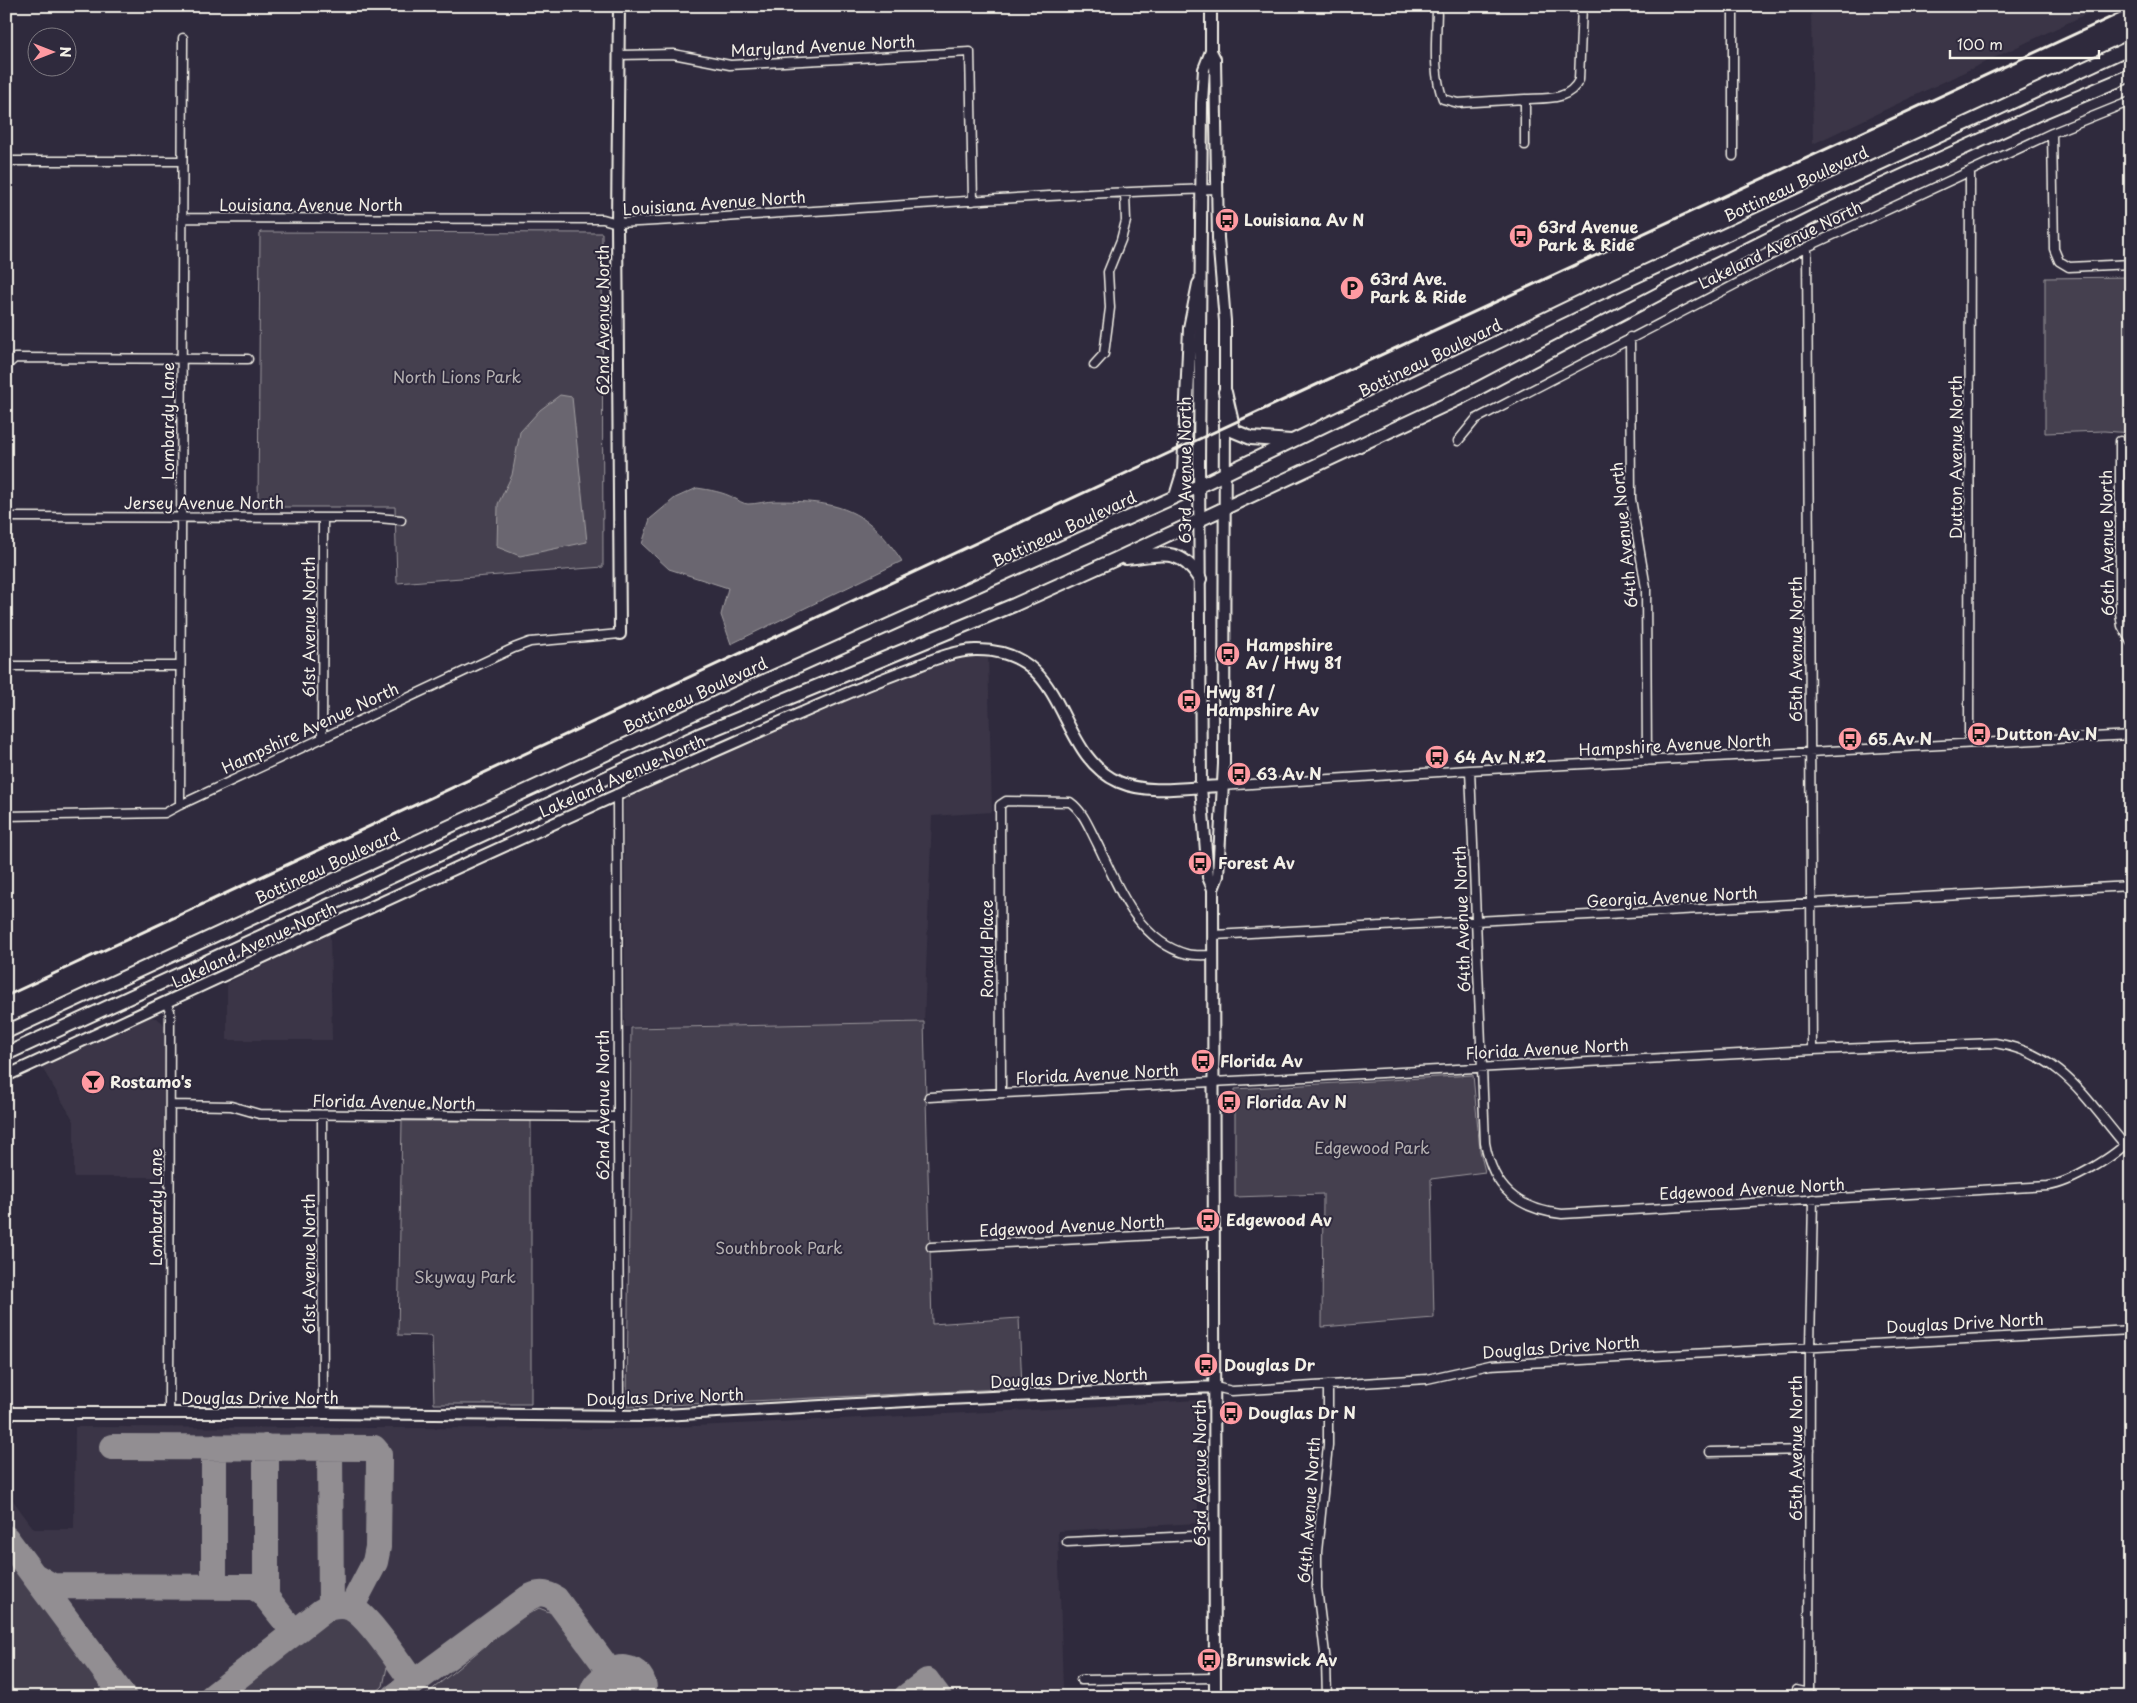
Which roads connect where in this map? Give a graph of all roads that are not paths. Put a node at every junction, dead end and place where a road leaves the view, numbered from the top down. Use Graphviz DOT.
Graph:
graph roads {
  1 [pos="619,6"];
  2 [pos="1211,6"];
  3 [pos="1437,6"];
  4 [pos="1582,6"];
  5 [pos="1733,6"];
  6 [pos="183,38"];
  7 [pos="2131,47"];
  8 [pos="1211,51"];
  9 [pos="619,55"];
  10 [pos="2131,75"];
  11 [pos="1525,99"];
  12 [pos="2131,101"];
  13 [pos="2052,133"];
  14 [pos="1524,145"];
  15 [pos="1734,156"];
  16 [pos="6,161"];
  17 [pos="182,161"];
  18 [pos="1970,171"];
  19 [pos="1218,189"];
  20 [pos="1202,190"];
  21 [pos="1124,193"];
  22 [pos="973,201"];
  23 [pos="182,218"];
  24 [pos="617,223"];
  25 [pos="1807,247"];
  26 [pos="2131,264"];
  27 [pos="1199,284"];
  28 [pos="1630,337"];
  29 [pos="182,358"];
  30 [pos="248,359"];
  31 [pos="1094,365"];
  32 [pos="6,366"];
  33 [pos="1225,392"];
  34 [pos="1293,441"];
  35 [pos="1458,441"];
  36 [pos="2120,441"];
  37 [pos="1225,473"];
  38 [pos="1199,486"];
  39 [pos="1176,496"];
  40 [pos="1225,507"];
  41 [pos="6,517"];
  42 [pos="181,517"];
  43 [pos="324,518"];
  44 [pos="1200,519"];
  45 [pos="400,520"];
  46 [pos="2120,532"];
  47 [pos="2131,532"];
  48 [pos="1116,559"];
  49 [pos="1200,579"];
  50 [pos="620,634"];
  51 [pos="2131,642"];
  52 [pos="6,666"];
  53 [pos="180,666"];
  54 [pos="2131,735"];
  55 [pos="322,737"];
  56 [pos="1969,743"];
  57 [pos="1810,752"];
  58 [pos="1647,761"];
  59 [pos="1470,770"];
  60 [pos="1221,786"];
  61 [pos="1201,787"];
  62 [pos="617,794"];
  63 [pos="180,805"];
  64 [pos="6,816"];
  65 [pos="2131,886"];
  66 [pos="1214,889"];
  67 [pos="1810,903"];
  68 [pos="1476,921"];
  69 [pos="1214,935"];
  70 [pos="1214,955"];
  71 [pos="166,1003"];
  72 [pos="6,1032"];
  73 [pos="1812,1050"];
  74 [pos="6,1054"];
  75 [pos="1481,1066"];
  76 [pos="6,1076"];
  77 [pos="1214,1081"];
  78 [pos="1001,1093"];
  79 [pos="929,1097"];
  80 [pos="170,1106"];
  81 [pos="322,1115"];
  82 [pos="618,1117"];
  83 [pos="2131,1138"];
  84 [pos="2125,1145"];
  85 [pos="1813,1199"];
  86 [pos="1214,1232"];
  87 [pos="931,1247"];
  88 [pos="2131,1330"];
  89 [pos="1810,1347"];
  90 [pos="1328,1385"];
  91 [pos="1215,1387"];
  92 [pos="6,1410"];
  93 [pos="169,1413"];
  94 [pos="323,1413"];
  95 [pos="619,1415"];
  96 [pos="1810,1450"];
  97 [pos="1710,1452"];
  98 [pos="1215,1535"];
  99 [pos="1067,1542"];
  100 [pos="1215,1678"];
  101 [pos="1081,1680"];
  102 [pos="1796,1690"];
  103 [pos="1809,1695"];
  104 [pos="1215,1697"];
  105 [pos="1327,1697"];
  1 -- 9 [label="street, 62nd Avenue North"];
  2 -- 8 [label="street, 63rd Avenue North"];
  3 -- 11 [label="street"];
  4 -- 11 [label="street"];
  5 -- 15 [label="street"];
  6 -- 17 [label="street, Lombardy Lane"];
  7 -- 34 [label="highway, Bottineau Boulevard"];
  8 -- 19 [label="street, 63rd Avenue North"];
  8 -- 20 [label="street, 63rd Avenue North"];
  9 -- 22 [label="street, Maryland Avenue North"];
  9 -- 24 [label="street, 62nd Avenue North"];
  10 -- 40 [label="highway"];
  11 -- 14 [label="street"];
  12 -- 13 [label="street, Lakeland Avenue North"];
  13 -- 18 [label="street, Lakeland Avenue North"];
  13 -- 26 [label="street"];
  16 -- 17 [label="street"];
  17 -- 23 [label="street, Lombardy Lane"];
  18 -- 25 [label="street, Lakeland Avenue North"];
  18 -- 56 [label="street, Dutton Avenue North"];
  19 -- 20 [label="street, Louisiana Avenue North"];
  19 -- 33 [label="street, 63rd Avenue North"];
  20 -- 21 [label="street, Louisiana Avenue North"];
  20 -- 27 [label="street, 63rd Avenue North"];
  21 -- 22 [label="street, Louisiana Avenue North"];
  21 -- 31 [label="street"];
  22 -- 24 [label="street, Louisiana Avenue North"];
  23 -- 24 [label="street, Louisiana Avenue North"];
  23 -- 29 [label="street, Lombardy Lane"];
  24 -- 50 [label="street, 62nd Avenue North"];
  25 -- 28 [label="street, Lakeland Avenue North"];
  25 -- 57 [label="street, 65th Avenue North"];
  27 -- 38 [label="street, 63rd Avenue North"];
  27 -- 39 [label="highway"];
  28 -- 35 [label="street, Lakeland Avenue North"];
  28 -- 58 [label="street, 64th Avenue North"];
  29 -- 30 [label="street"];
  29 -- 32 [label="street"];
  29 -- 42 [label="street, Lombardy Lane"];
  33 -- 34 [label="highway"];
  33 -- 37 [label="street, 63rd Avenue North"];
  34 -- 37 [label="highway, Bottineau Boulevard"];
  36 -- 46 [label="street, 66th Avenue North"];
  37 -- 38 [label="highway, Bottineau Boulevard"];
  37 -- 40 [label="street, 63rd Avenue North"];
  38 -- 39 [label="highway, Bottineau Boulevard"];
  38 -- 44 [label="street, 63rd Avenue North"];
  39 -- 72 [label="highway, Bottineau Boulevard"];
  40 -- 44 [label="highway"];
  40 -- 60 [label="street, 63rd Avenue North"];
  41 -- 42 [label="street, Jersey Avenue North"];
  42 -- 43 [label="street, Jersey Avenue North"];
  42 -- 53 [label="street, Lombardy Lane"];
  43 -- 45 [label="street, Jersey Avenue North"];
  43 -- 55 [label="street, 61st Avenue North"];
  44 -- 48 [label="highway"];
  44 -- 49 [label="street, 63rd Avenue North"];
  46 -- 47 [label="street"];
  46 -- 51 [label="street, 66th Avenue North"];
  48 -- 49 [label="highway"];
  48 -- 74 [label="highway"];
  49 -- 61 [label="street, 63rd Avenue North"];
  50 -- 55 [label="street, Hampshire Avenue North"];
  52 -- 53 [label="street"];
  53 -- 63 [label="street, Lombardy Lane"];
  54 -- 56 [label="street, Hampshire Avenue North"];
  55 -- 63 [label="street, Hampshire Avenue North"];
  56 -- 57 [label="street, Hampshire Avenue North"];
  57 -- 58 [label="street, Hampshire Avenue North"];
  57 -- 67 [label="street, 65th Avenue North"];
  58 -- 59 [label="street, Hampshire Avenue North"];
  59 -- 60 [label="street, Hampshire Avenue North"];
  59 -- 68 [label="street, 64th Avenue North"];
  60 -- 61 [label="street, Lakeland Avenue North"];
  60 -- 66 [label="street, 63rd Avenue North"];
  61 -- 62 [label="street, Lakeland Avenue North"];
  61 -- 66 [label="street, 63rd Avenue North"];
  62 -- 71 [label="street, Lakeland Avenue North"];
  62 -- 82 [label="street, 62nd Avenue North"];
  63 -- 64 [label="street, Hampshire Avenue North"];
  65 -- 67 [label="street, Georgia Avenue North"];
  66 -- 69 [label="street, 63rd Avenue North"];
  67 -- 68 [label="street, Georgia Avenue North"];
  67 -- 73 [label="street, 65th Avenue North"];
  68 -- 69 [label="street, Georgia Avenue North"];
  68 -- 75 [label="street, 64th Avenue North"];
  69 -- 70 [label="street, 63rd Avenue North"];
  70 -- 77 [label="street, 63rd Avenue North"];
  70 -- 78 [label="street, Ronald Place"];
  71 -- 76 [label="street, Lakeland Avenue North"];
  71 -- 80 [label="street, Lombardy Lane"];
  73 -- 75 [label="street, Florida Avenue North"];
  73 -- 84 [label="street, Florida Avenue North"];
  75 -- 77 [label="street, Florida Avenue North"];
  75 -- 85 [label="street, Edgewood Avenue North"];
  77 -- 78 [label="street, Florida Avenue North"];
  77 -- 86 [label="street, 63rd Avenue North"];
  78 -- 79 [label="street, Florida Avenue North"];
  80 -- 81 [label="street, Florida Avenue North"];
  80 -- 93 [label="street, Lombardy Lane"];
  81 -- 82 [label="street, Florida Avenue North"];
  81 -- 94 [label="street, 61st Avenue North"];
  82 -- 95 [label="street, 62nd Avenue North"];
  83 -- 84 [label="street"];
  84 -- 85 [label="street, Edgewood Avenue North"];
  85 -- 89 [label="street, 65th Avenue North"];
  86 -- 87 [label="street, Edgewood Avenue North"];
  86 -- 91 [label="street, 63rd Avenue North"];
  88 -- 89 [label="street, Douglas Drive North"];
  89 -- 90 [label="street, Douglas Drive North"];
  89 -- 96 [label="street, 65th Avenue North"];
  90 -- 91 [label="street, Douglas Drive North"];
  90 -- 105 [label="street, 64th Avenue North"];
  91 -- 95 [label="street, Douglas Drive North"];
  91 -- 98 [label="street, 63rd Avenue North"];
  92 -- 93 [label="street, Douglas Drive North"];
  93 -- 94 [label="street, Douglas Drive North"];
  94 -- 95 [label="street, Douglas Drive North"];
  96 -- 97 [label="street"];
  96 -- 103 [label="street, 65th Avenue North"];
  98 -- 99 [label="street"];
  98 -- 100 [label="street, 63rd Avenue North"];
  100 -- 101 [label="street"];
  100 -- 104 [label="street, 63rd Avenue North"];
  102 -- 103 [label="street"];
}
